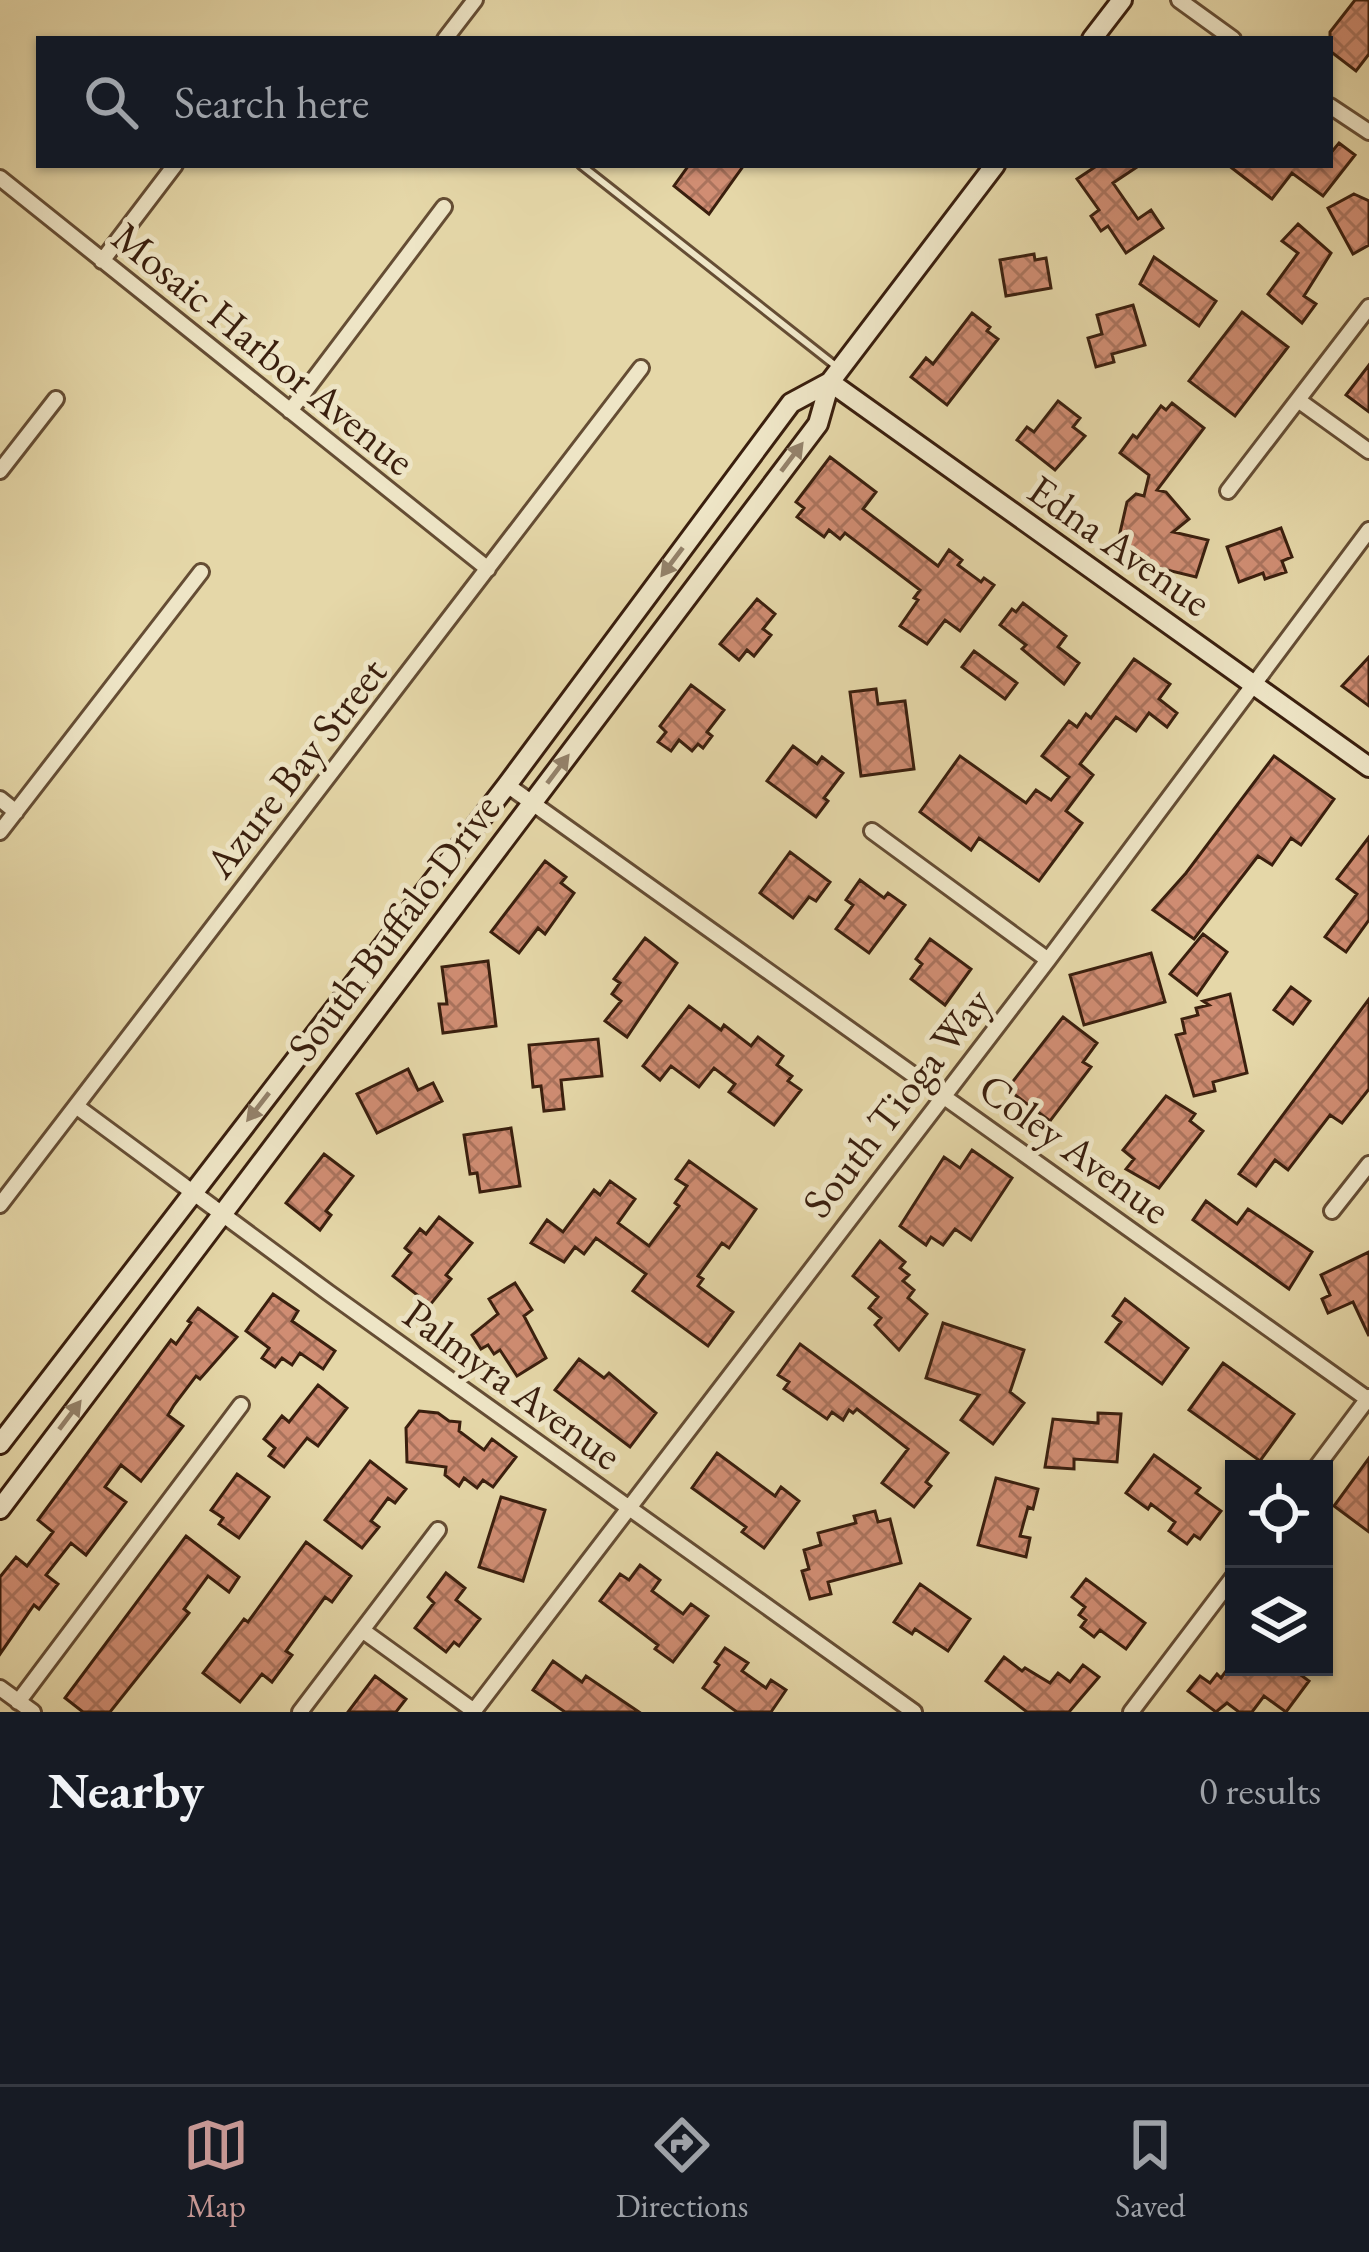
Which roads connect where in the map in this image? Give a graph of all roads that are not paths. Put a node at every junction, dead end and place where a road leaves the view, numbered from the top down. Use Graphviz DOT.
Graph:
graph roads {
  1 [pos="475,0"];
  2 [pos="1121,0"];
  3 [pos="1179,0"];
  4 [pos="447,36"];
  5 [pos="1094,36"];
  6 [pos="1229,36"];
  7 [pos="1333,108"];
  8 [pos="1369,132"];
  9 [pos="173,168"];
  10 [pos="585,168"];
  11 [pos="993,168"];
  12 [pos="0,178"];
  13 [pos="444,207"];
  14 [pos="102,261"];
  15 [pos="1369,307"];
  16 [pos="641,368"];
  17 [pos="835,375"];
  18 [pos="56,399"];
  19 [pos="1298,400"];
  20 [pos="290,412"];
  21 [pos="1369,451"];
  22 [pos="0,471"];
  23 [pos="1228,491"];
  24 [pos="1369,530"];
  25 [pos="488,569"];
  26 [pos="201,572"];
  27 [pos="1252,683"];
  28 [pos="1369,767"];
  29 [pos="507,784"];
  30 [pos="0,799"];
  31 [pos="533,803"];
  32 [pos="16,812"];
  33 [pos="872,831"];
  34 [pos="0,832"];
  35 [pos="1048,960"];
  36 [pos="944,1094"];
  37 [pos="76,1106"];
  38 [pos="1369,1164"];
  39 [pos="192,1193"];
  40 [pos="0,1205"];
  41 [pos="1332,1211"];
  42 [pos="219,1214"];
  43 [pos="1368,1399"];
  44 [pos="241,1405"];
  45 [pos="0,1444"];
  46 [pos="1322,1460"];
  47 [pos="628,1507"];
  48 [pos="0,1509"];
  49 [pos="438,1530"];
  50 [pos="1225,1588"];
  51 [pos="362,1630"];
  52 [pos="0,1688"];
  53 [pos="14,1704"];
  54 [pos="479,1710"];
  55 [pos="33,1712"];
  56 [pos="299,1712"];
  57 [pos="914,1712"];
  58 [pos="1131,1712"];
  1 -- 4 [label="street"];
  2 -- 5 [label="main road"];
  3 -- 6 [label="street"];
  7 -- 8 [label="street"];
  9 -- 14 [label="street"];
  10 -- 17 [label="lane"];
  11 -- 17 [label="main road, South Buffalo Drive"];
  12 -- 14 [label="street, Mosaic Harbor Avenue"];
  13 -- 20 [label="street"];
  14 -- 20 [label="street, Mosaic Harbor Avenue"];
  15 -- 19 [label="street"];
  16 -- 25 [label="street, Azure Bay Street"];
  17 -- 27 [label="main road, Edna Avenue"];
  17 -- 29 [label="main road, South Buffalo Drive, one-way"];
  31 -- 17 [label="main road, South Buffalo Drive, one-way"];
  18 -- 22 [label="street"];
  19 -- 21 [label="street"];
  19 -- 23 [label="street"];
  20 -- 25 [label="street, Mosaic Harbor Avenue"];
  24 -- 27 [label="street, South Tioga Way"];
  25 -- 37 [label="street, Azure Bay Street"];
  26 -- 32 [label="street"];
  27 -- 28 [label="main road, Edna Avenue"];
  27 -- 35 [label="street, South Tioga Way"];
  29 -- 31 [label="street, Coley Avenue"];
  29 -- 39 [label="main road, South Buffalo Drive, one-way"];
  30 -- 32 [label="street"];
  31 -- 36 [label="street, Coley Avenue"];
  31 -- 42 [label="main road, South Buffalo Drive"];
  32 -- 34 [label="street"];
  33 -- 35 [label="street"];
  35 -- 36 [label="street, South Tioga Way"];
  36 -- 43 [label="street, Coley Avenue"];
  36 -- 47 [label="street, South Tioga Way"];
  37 -- 39 [label="street, Palmyra Avenue"];
  37 -- 40 [label="street, Azure Bay Street"];
  38 -- 41 [label="street"];
  39 -- 42 [label="street, Palmyra Avenue"];
  39 -- 45 [label="main road, South Buffalo Drive"];
  42 -- 47 [label="street, Palmyra Avenue"];
  48 -- 42 [label="main road, South Buffalo Drive, one-way"];
  43 -- 46 [label="street"];
  44 -- 53 [label="street"];
  47 -- 54 [label="street, South Tioga Way"];
  47 -- 57 [label="street, Palmyra Avenue"];
  49 -- 51 [label="street"];
  50 -- 58 [label="street"];
  51 -- 54 [label="street"];
  51 -- 56 [label="street"];
  52 -- 53 [label="street"];
  53 -- 55 [label="street"];
}
